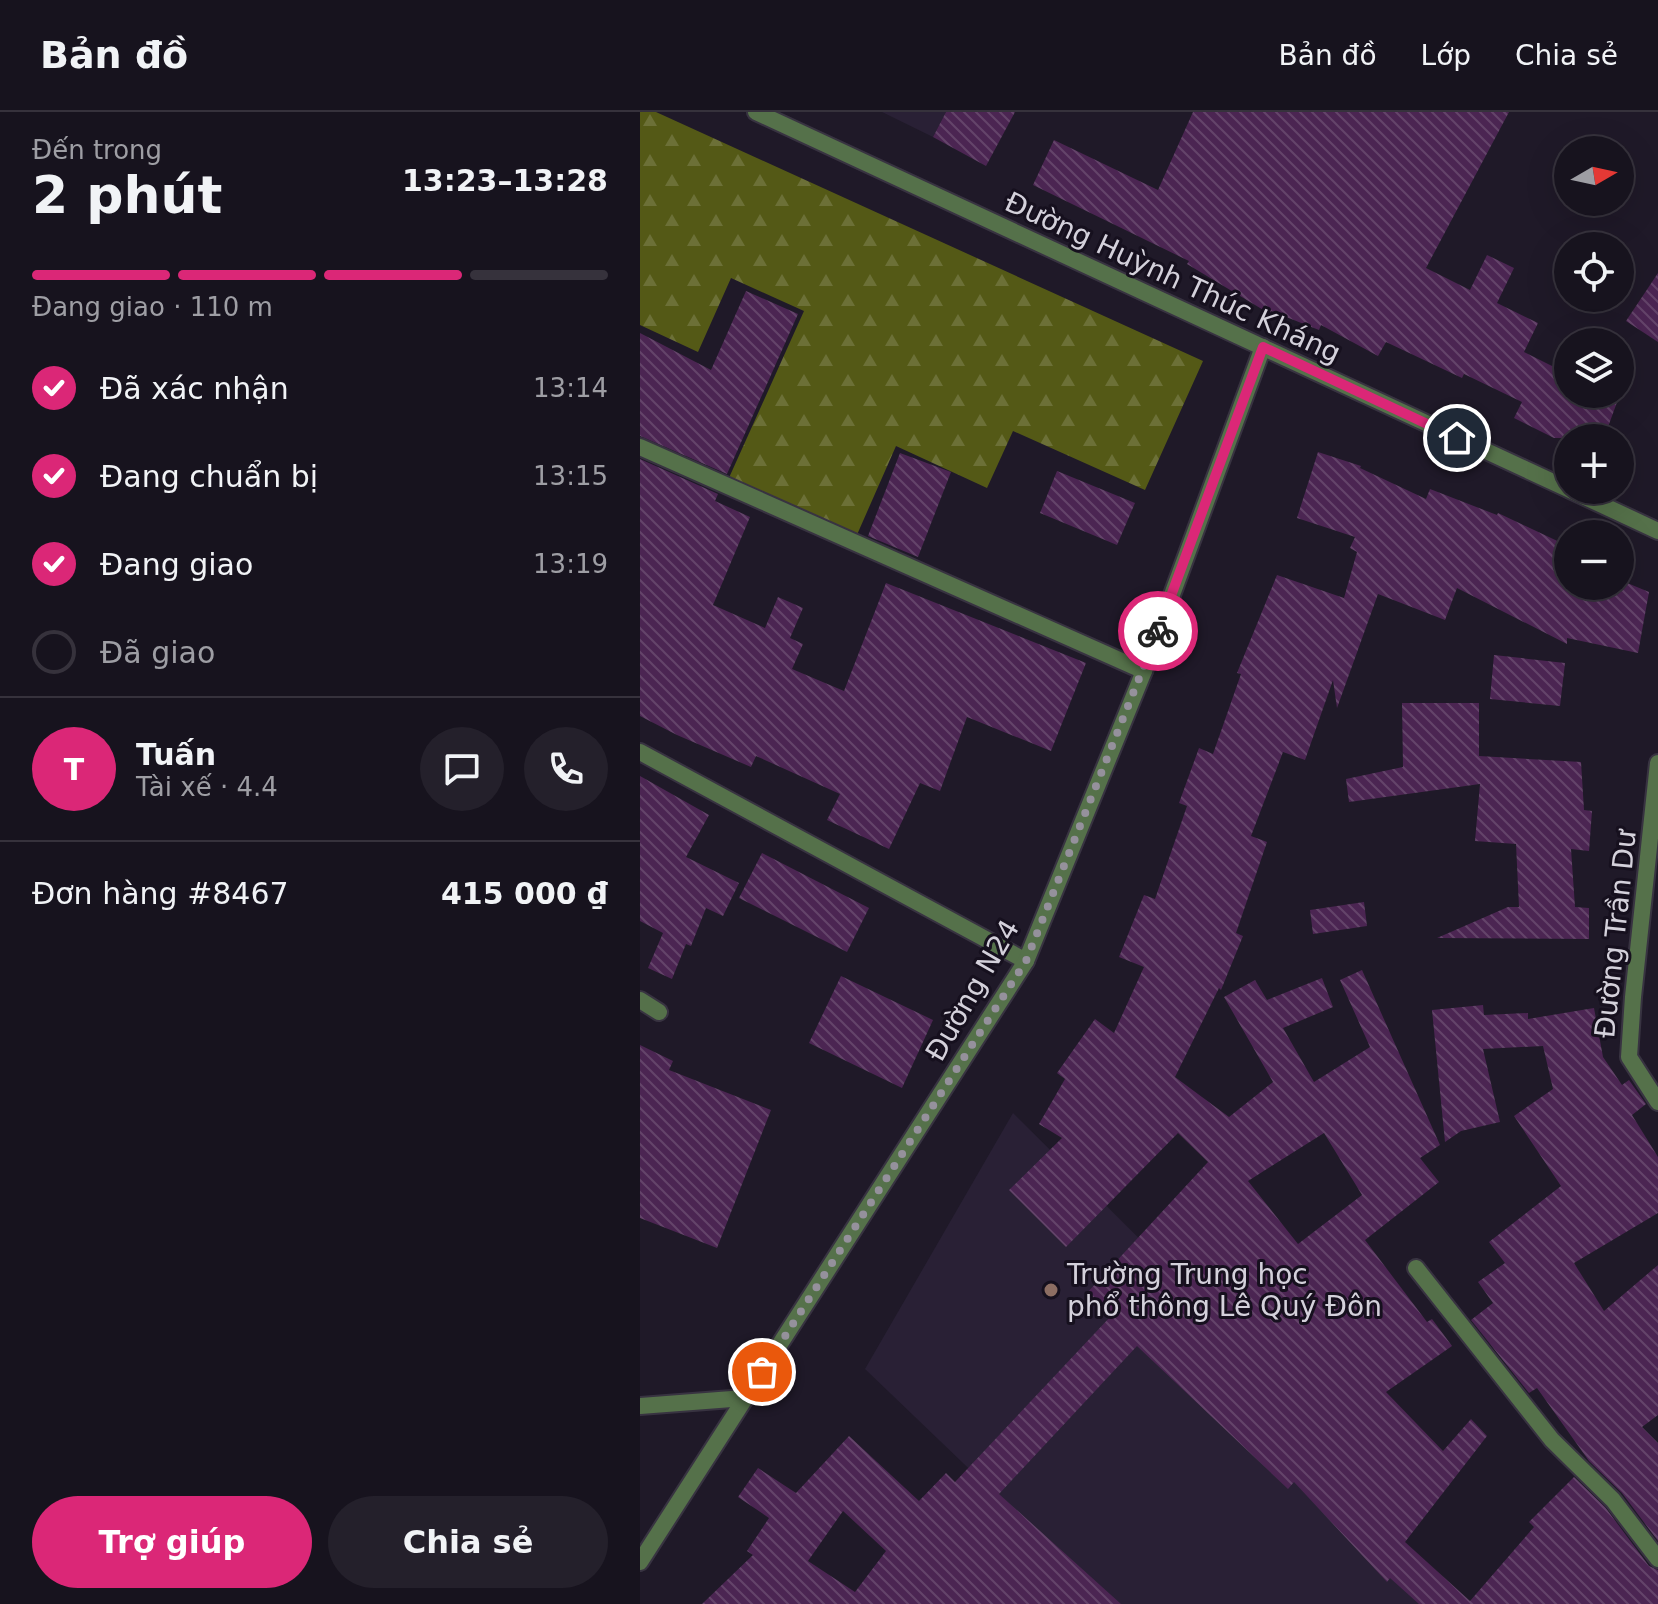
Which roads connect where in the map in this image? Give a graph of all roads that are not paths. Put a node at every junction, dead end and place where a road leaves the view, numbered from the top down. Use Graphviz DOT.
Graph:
graph roads {
  1 [pos="756,112"];
  2 [pos="1263,347"];
  3 [pos="640,447"];
  4 [pos="1554,483"];
  5 [pos="1599,504"];
  6 [pos="1658,531"];
  7 [pos="1144,671"];
  8 [pos="640,752"];
  9 [pos="1658,763"];
  10 [pos="1026,961"];
  11 [pos="640,1000"];
  12 [pos="659,1012"];
  13 [pos="1658,1102"];
  14 [pos="1416,1268"];
  15 [pos="745,1398"];
  16 [pos="640,1406"];
  17 [pos="1658,1559"];
  18 [pos="640,1562"];
  1 -- 2 [label="street, Đường Huỳnh Thúc Kháng"];
  2 -- 4 [label="street, Đường Huỳnh Thúc Kháng"];
  2 -- 7 [label="street, Đường N24"];
  3 -- 7 [label="street"];
  5 -- 6 [label="street, Đường Huỳnh Thúc Kháng"];
  7 -- 10 [label="street, Đường N24"];
  8 -- 10 [label="street"];
  9 -- 13 [label="street, Đường Trần Dư"];
  10 -- 15 [label="street, Đường N24"];
  11 -- 12 [label="street"];
  14 -- 17 [label="street"];
  15 -- 16 [label="street"];
  15 -- 18 [label="street, Đường N24"];
}
